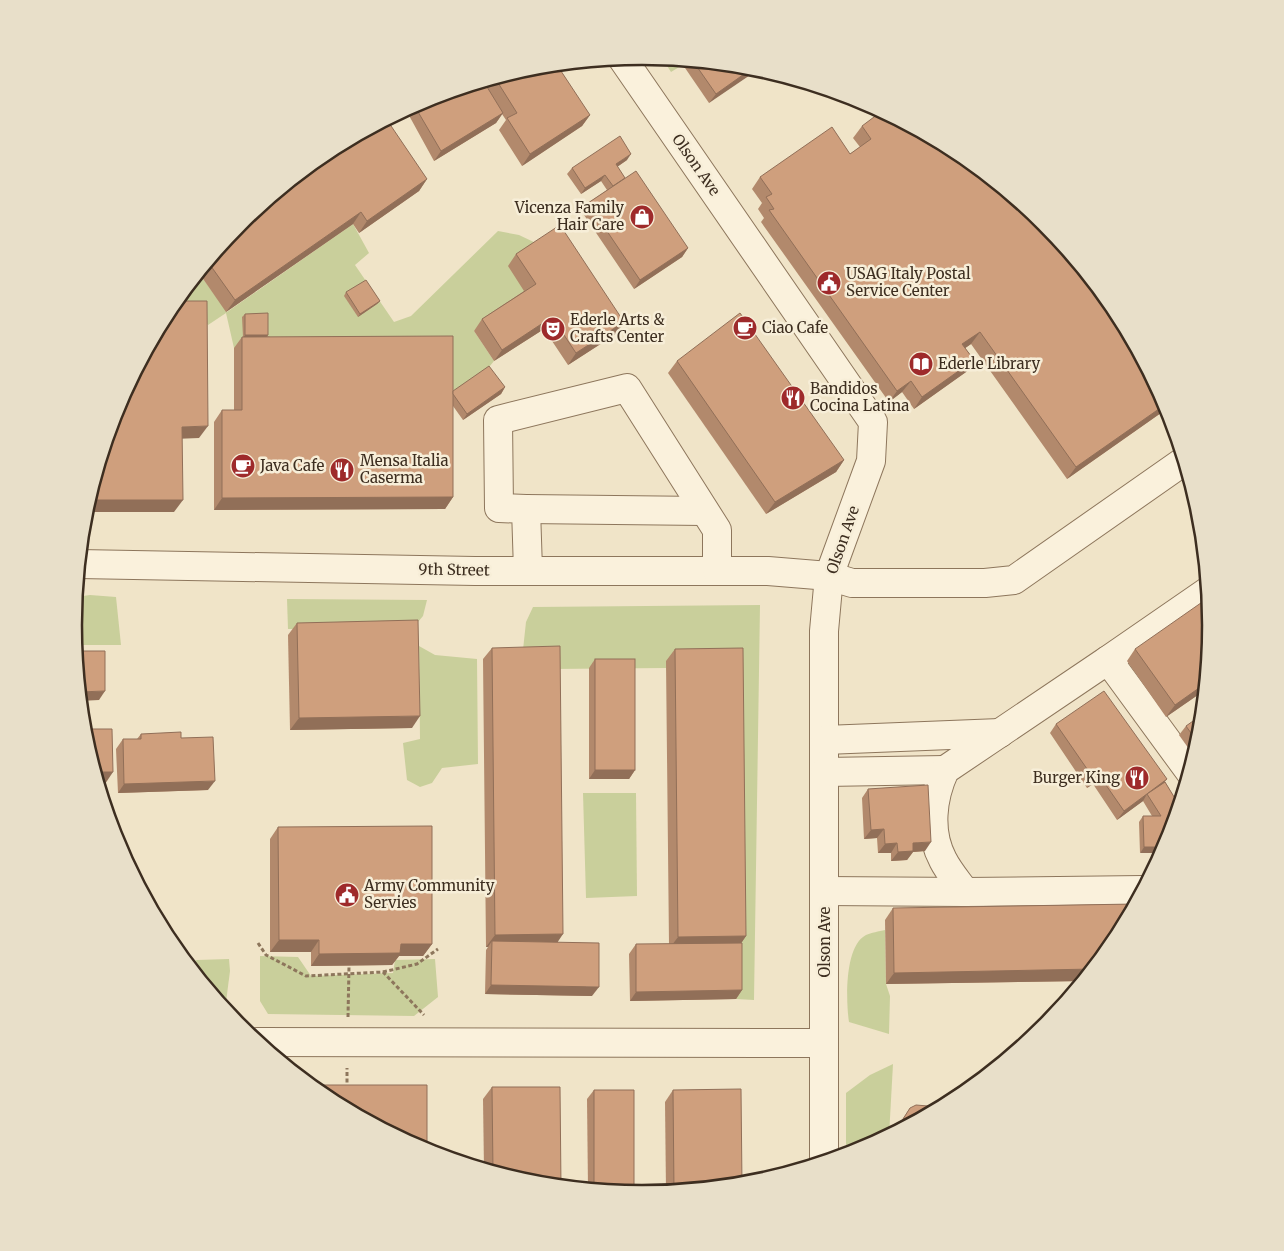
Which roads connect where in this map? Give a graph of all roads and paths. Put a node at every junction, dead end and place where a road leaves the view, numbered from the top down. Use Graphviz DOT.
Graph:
graph roads {
  1 [pos="627,65"];
  2 [pos="1179,465"];
  3 [pos="526,509"];
  4 [pos="704,511"];
  5 [pos="85,564"];
  6 [pos="528,570"];
  7 [pos="717,571"];
  8 [pos="829,576"];
  9 [pos="1201,596"];
  10 [pos="1108,660"];
  11 [pos="1000,733"];
  12 [pos="825,740"];
  13 [pos="1185,765"];
  14 [pos="945,770"];
  15 [pos="825,772"];
  16 [pos="825,890"];
  17 [pos="1136,890"];
  18 [pos="965,892"];
  19 [pos="258,943"];
  20 [pos="438,949"];
  21 [pos="382,972"];
  22 [pos="424,1015"];
  23 [pos="267,1042"];
  24 [pos="824,1043"];
  25 [pos="824,1155"];
  1 -- 8 [label="street, Olson Ave"];
  2 -- 8 [label="street, 9th Street"];
  3 -- 4 [label="street"];
  3 -- 4 [label="street"];
  3 -- 6 [label="street"];
  4 -- 7 [label="street"];
  5 -- 6 [label="street, 9th Street"];
  6 -- 7 [label="street, 9th Street"];
  7 -- 8 [label="street, 9th Street"];
  8 -- 12 [label="street, Olson Ave"];
  9 -- 10 [label="street"];
  10 -- 11 [label="street"];
  10 -- 13 [label="street"];
  11 -- 12 [label="street"];
  11 -- 14 [label="street"];
  12 -- 15 [label="street, Olson Ave"];
  14 -- 15 [label="street"];
  14 -- 18 [label="street"];
  15 -- 16 [label="street, Olson Ave"];
  16 -- 18 [label="street"];
  16 -- 24 [label="street, Olson Ave"];
  17 -- 18 [label="street"];
  19 -- 21 [label="path"];
  20 -- 21 [label="path"];
  21 -- 22 [label="path"];
  23 -- 24 [label="street"];
  24 -- 25 [label="street, Olson Ave"];
}
